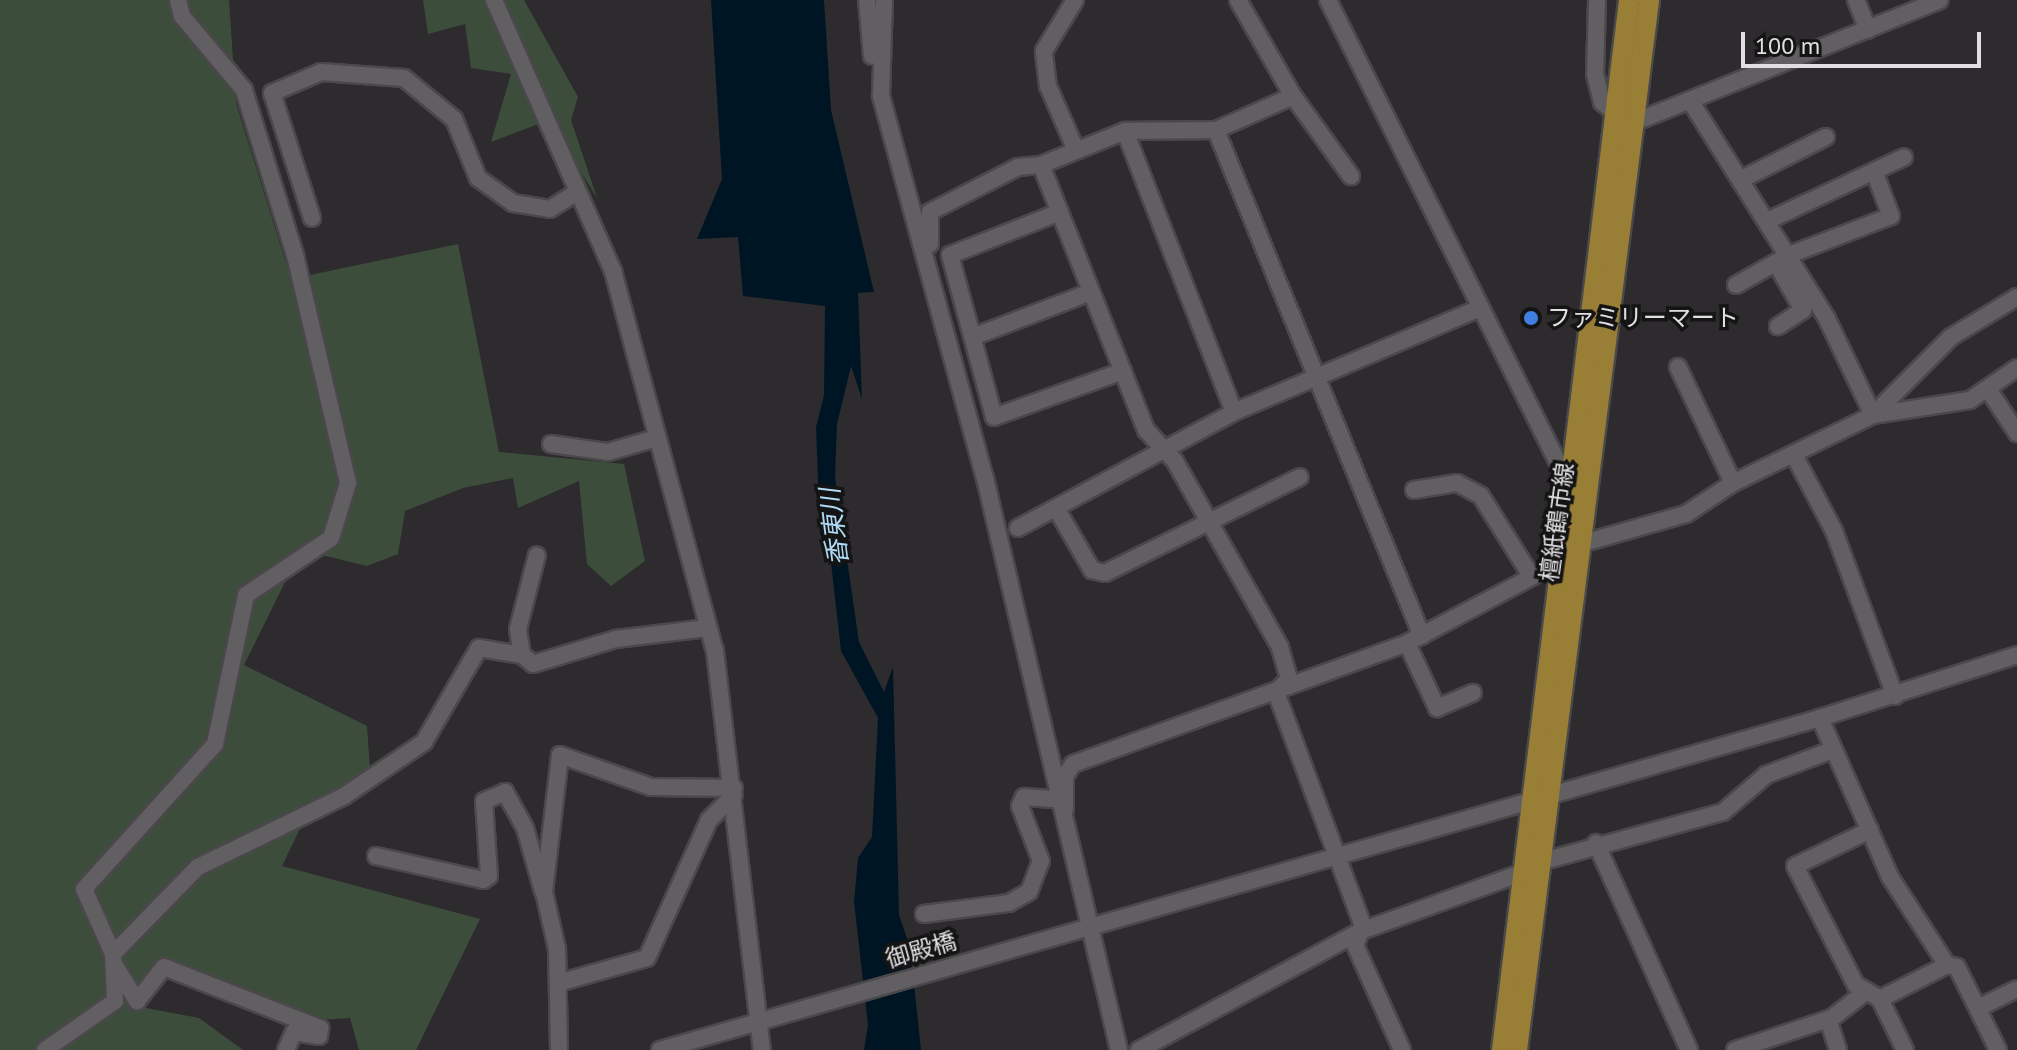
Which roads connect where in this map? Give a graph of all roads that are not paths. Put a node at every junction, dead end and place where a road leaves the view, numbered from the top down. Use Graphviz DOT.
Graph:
graph roads {
  1 [pos="178,0"];
  2 [pos="494,0"];
  3 [pos="867,0"];
  4 [pos="884,0"];
  5 [pos="1075,0"];
  6 [pos="1238,0"];
  7 [pos="1328,0"];
  8 [pos="1597,0"];
  9 [pos="1629,0"];
  10 [pos="1649,0"];
  11 [pos="1856,0"];
  12 [pos="1940,0"];
  13 [pos="1868,30"];
  14 [pos="877,64"];
  15 [pos="1293,96"];
  16 [pos="1691,102"];
  17 [pos="1615,113"];
  18 [pos="1635,122"];
  19 [pos="1216,130"];
  20 [pos="1125,131"];
  21 [pos="1826,137"];
  22 [pos="1075,148"];
  23 [pos="1904,157"];
  24 [pos="1041,165"];
  25 [pos="1874,171"];
  26 [pos="1351,176"];
  27 [pos="1740,180"];
  28 [pos="577,192"];
  29 [pos="1060,212"];
  30 [pos="312,218"];
  31 [pos="1767,221"];
  32 [pos="925,252"];
  33 [pos="1783,260"];
  34 [pos="1736,285"];
  35 [pos="1091,292"];
  36 [pos="2017,297"];
  37 [pos="1480,308"];
  38 [pos="1778,326"];
  39 [pos="975,336"];
  40 [pos="1678,367"];
  41 [pos="2017,368"];
  42 [pos="1123,371"];
  43 [pos="1313,377"];
  44 [pos="1988,389"];
  45 [pos="1234,412"];
  46 [pos="1873,415"];
  47 [pos="2017,433"];
  48 [pos="653,439"];
  49 [pos="551,444"];
  50 [pos="1164,445"];
  51 [pos="1794,455"];
  52 [pos="1300,477"];
  53 [pos="1733,483"];
  54 [pos="1570,486"];
  55 [pos="1414,490"];
  56 [pos="1056,508"];
  57 [pos="1584,517"];
  58 [pos="1208,518"];
  59 [pos="1018,528"];
  60 [pos="1580,544"];
  61 [pos="537,555"];
  62 [pos="1560,562"];
  63 [pos="1530,574"];
  64 [pos="707,628"];
  65 [pos="1414,639"];
  66 [pos="522,655"];
  67 [pos="2017,655"];
  68 [pos="1276,692"];
  69 [pos="1473,693"];
  70 [pos="1895,696"];
  71 [pos="1820,718"];
  72 [pos="1832,750"];
  73 [pos="734,792"];
  74 [pos="1539,793"];
  75 [pos="1059,806"];
  76 [pos="1870,830"];
  77 [pos="1596,843"];
  78 [pos="1337,852"];
  79 [pos="376,856"];
  80 [pos="1540,862"];
  81 [pos="1521,873"];
  82 [pos="544,892"];
  83 [pos="924,914"];
  84 [pos="1089,926"];
  85 [pos="1361,931"];
  86 [pos="113,958"];
  87 [pos="1947,965"];
  88 [pos="558,983"];
  89 [pos="2017,989"];
  90 [pos="1872,996"];
  91 [pos="1978,1008"];
  92 [pos="1828,1019"];
  93 [pos="762,1021"];
  94 [pos="45,1050"];
  95 [pos="286,1050"];
  96 [pos="559,1050"];
  97 [pos="660,1050"];
  98 [pos="762,1050"];
  99 [pos="1119,1050"];
  100 [pos="1139,1050"];
  101 [pos="1402,1050"];
  102 [pos="1502,1050"];
  103 [pos="1517,1050"];
  104 [pos="1689,1050"];
  105 [pos="1735,1050"];
  106 [pos="1838,1050"];
  107 [pos="1905,1050"];
  108 [pos="1998,1050"];
  1 -- 86 [label="street"];
  2 -- 28 [label="street"];
  3 -- 14 [label="street"];
  4 -- 14 [label="street"];
  5 -- 22 [label="street"];
  6 -- 15 [label="street"];
  7 -- 37 [label="street"];
  8 -- 17 [label="street"];
  9 -- 17 [label="main road, 檀紙鶴市線"];
  10 -- 18 [label="main road, 檀紙鶴市線"];
  11 -- 13 [label="street"];
  12 -- 13 [label="street"];
  13 -- 16 [label="street"];
  14 -- 32 [label="street"];
  15 -- 19 [label="street"];
  15 -- 26 [label="street"];
  16 -- 18 [label="street"];
  16 -- 27 [label="street"];
  17 -- 54 [label="main road, 檀紙鶴市線"];
  18 -- 57 [label="main road, 檀紙鶴市線"];
  19 -- 20 [label="street"];
  19 -- 43 [label="street"];
  20 -- 22 [label="street"];
  20 -- 45 [label="street"];
  21 -- 27 [label="street"];
  22 -- 24 [label="street"];
  23 -- 25 [label="street"];
  24 -- 29 [label="street"];
  24 -- 32 [label="street"];
  25 -- 31 [label="street"];
  25 -- 33 [label="street"];
  27 -- 31 [label="street"];
  28 -- 30 [label="street"];
  28 -- 48 [label="street"];
  29 -- 35 [label="street"];
  29 -- 39 [label="street"];
  31 -- 33 [label="street"];
  32 -- 75 [label="street"];
  33 -- 34 [label="street"];
  33 -- 38 [label="street"];
  33 -- 46 [label="street"];
  35 -- 39 [label="street"];
  35 -- 42 [label="street"];
  36 -- 46 [label="street"];
  37 -- 43 [label="street"];
  37 -- 54 [label="street"];
  39 -- 42 [label="street"];
  40 -- 53 [label="street"];
  41 -- 44 [label="street"];
  42 -- 50 [label="street"];
  43 -- 45 [label="street"];
  43 -- 65 [label="street"];
  44 -- 46 [label="street"];
  44 -- 47 [label="street"];
  45 -- 50 [label="street"];
  46 -- 51 [label="street"];
  48 -- 49 [label="street"];
  48 -- 64 [label="street"];
  50 -- 56 [label="street"];
  50 -- 58 [label="street"];
  51 -- 53 [label="street"];
  51 -- 70 [label="street"];
  52 -- 58 [label="street"];
  53 -- 60 [label="street"];
  54 -- 57 [label="street"];
  54 -- 62 [label="main road, 檀紙鶴市線"];
  55 -- 63 [label="street"];
  56 -- 58 [label="street"];
  56 -- 59 [label="street"];
  57 -- 60 [label="main road, 檀紙鶴市線"];
  58 -- 68 [label="street"];
  60 -- 74 [label="main road, 檀紙鶴市線"];
  61 -- 66 [label="street"];
  62 -- 63 [label="street"];
  62 -- 74 [label="main road, 檀紙鶴市線"];
  63 -- 65 [label="street"];
  64 -- 66 [label="street"];
  64 -- 73 [label="street"];
  65 -- 68 [label="street"];
  65 -- 69 [label="street"];
  66 -- 86 [label="street"];
  67 -- 70 [label="street, 御殿橋"];
  68 -- 75 [label="street"];
  68 -- 78 [label="street"];
  70 -- 71 [label="street, 御殿橋"];
  71 -- 72 [label="street"];
  71 -- 74 [label="street, 御殿橋"];
  72 -- 76 [label="street"];
  72 -- 77 [label="street"];
  73 -- 82 [label="street"];
  73 -- 88 [label="street"];
  73 -- 93 [label="street"];
  74 -- 78 [label="street, 御殿橋"];
  74 -- 80 [label="main road, 檀紙鶴市線"];
  74 -- 81 [label="main road, 檀紙鶴市線"];
  75 -- 83 [label="street"];
  75 -- 84 [label="street"];
  76 -- 87 [label="street"];
  76 -- 90 [label="street"];
  77 -- 80 [label="street"];
  77 -- 104 [label="street"];
  78 -- 84 [label="street, 御殿橋"];
  78 -- 85 [label="street"];
  79 -- 82 [label="street"];
  80 -- 103 [label="main road, 檀紙鶴市線"];
  81 -- 85 [label="street"];
  81 -- 102 [label="main road, 檀紙鶴市線"];
  82 -- 88 [label="street"];
  84 -- 93 [label="street, 御殿橋"];
  84 -- 99 [label="street"];
  85 -- 100 [label="street"];
  85 -- 101 [label="street"];
  86 -- 94 [label="street"];
  86 -- 95 [label="street"];
  87 -- 90 [label="street"];
  87 -- 91 [label="street"];
  88 -- 96 [label="street"];
  89 -- 91 [label="street"];
  90 -- 92 [label="street"];
  90 -- 107 [label="street"];
  91 -- 108 [label="street"];
  92 -- 105 [label="street"];
  92 -- 106 [label="street"];
  93 -- 97 [label="street, 御殿橋"];
  93 -- 98 [label="street"];
}
